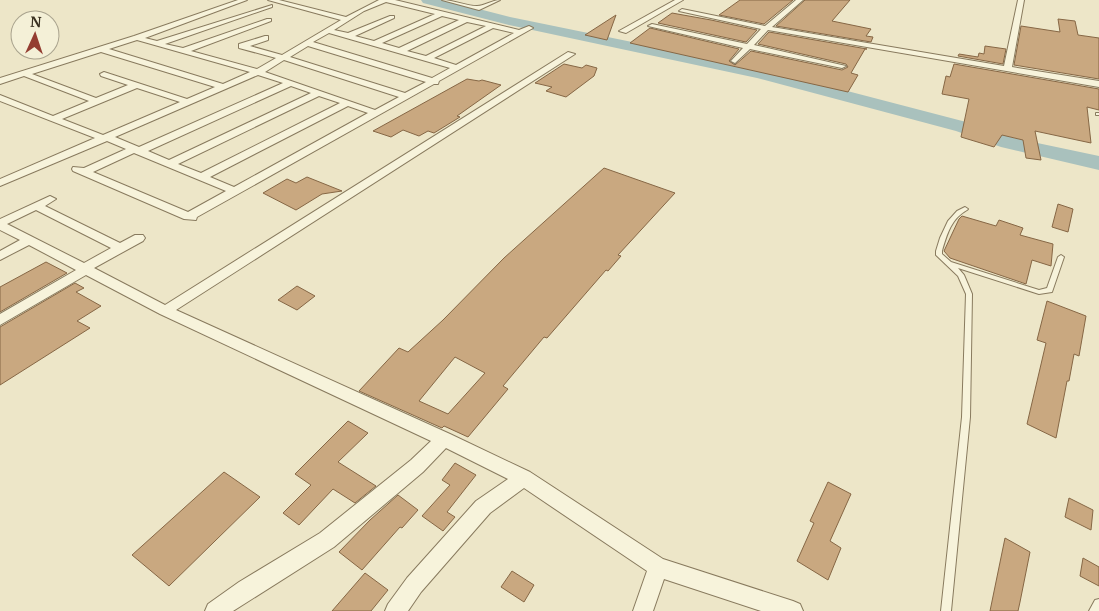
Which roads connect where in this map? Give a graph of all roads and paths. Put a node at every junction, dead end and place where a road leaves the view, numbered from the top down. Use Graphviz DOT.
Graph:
graph roads {
  1 [pos="244,0"];
  2 [pos="386,0"];
  3 [pos="445,0"];
  4 [pos="497,0"];
  5 [pos="680,0"];
  6 [pos="800,0"];
  7 [pos="1021,0"];
  8 [pos="458,1"];
  9 [pos="271,3"];
  10 [pos="362,10"];
  11 [pos="682,11"];
  12 [pos="442,14"];
  13 [pos="347,19"];
  14 [pos="467,19"];
  15 [pos="269,20"];
  16 [pos="492,26"];
  17 [pos="652,26"];
  18 [pos="529,28"];
  19 [pos="766,28"];
  20 [pos="328,30"];
  21 [pos="623,31"];
  22 [pos="521,33"];
  23 [pos="348,36"];
  24 [pos="137,38"];
  25 [pos="265,38"];
  26 [pos="307,43"];
  27 [pos="157,44"];
  28 [pos="374,44"];
  29 [pos="747,47"];
  30 [pos="100,48"];
  31 [pos="183,51"];
  32 [pos="400,51"];
  33 [pos="571,54"];
  34 [pos="283,57"];
  35 [pos="427,59"];
  36 [pos="735,61"];
  37 [pos="842,66"];
  38 [pos="458,68"];
  39 [pos="1008,68"];
  40 [pos="258,72"];
  41 [pos="23,73"];
  42 [pos="104,74"];
  43 [pos="0,80"];
  44 [pos="434,82"];
  45 [pos="291,83"];
  46 [pos="1099,84"];
  47 [pos="136,85"];
  48 [pos="222,87"];
  49 [pos="319,93"];
  50 [pos="406,96"];
  51 [pos="0,98"];
  52 [pos="96,101"];
  53 [pos="187,102"];
  54 [pos="348,103"];
  55 [pos="376,113"];
  56 [pos="53,118"];
  57 [pos="105,138"];
  58 [pos="137,150"];
  59 [pos="169,164"];
  60 [pos="81,170"];
  61 [pos="201,177"];
  62 [pos="0,183"];
  63 [pos="235,191"];
  64 [pos="50,199"];
  65 [pos="36,206"];
  66 [pos="966,209"];
  67 [pos="190,217"];
  68 [pos="0,224"];
  69 [pos="139,238"];
  70 [pos="30,240"];
  71 [pos="120,248"];
  72 [pos="0,256"];
  73 [pos="1061,257"];
  74 [pos="951,264"];
  75 [pos="84,270"];
  76 [pos="165,311"];
  77 [pos="0,320"];
  78 [pos="444,439"];
  79 [pos="524,478"];
  80 [pos="658,567"];
  81 [pos="1099,604"];
  82 [pos="215,611"];
  83 [pos="395,611"];
  84 [pos="643,611"];
  85 [pos="794,611"];
  86 [pos="946,611"];
  87 [pos="1094,611"];
  1 -- 24 [label="street"];
  2 -- 10 [label="street"];
  2 -- 12 [label="street"];
  3 -- 8 [label="street"];
  4 -- 8 [label="street"];
  5 -- 21 [label="street"];
  6 -- 19 [label="street"];
  7 -- 39 [label="street"];
  9 -- 13 [label="street"];
  9 -- 27 [label="street"];
  10 -- 13 [label="street"];
  10 -- 23 [label="street"];
  11 -- 19 [label="street"];
  12 -- 14 [label="street"];
  12 -- 28 [label="street"];
  13 -- 20 [label="street"];
  14 -- 16 [label="street"];
  14 -- 32 [label="street"];
  15 -- 31 [label="street"];
  16 -- 22 [label="street"];
  16 -- 35 [label="street"];
  17 -- 29 [label="street"];
  18 -- 22 [label="street"];
  19 -- 29 [label="street"];
  19 -- 39 [label="street"];
  20 -- 23 [label="street"];
  20 -- 26 [label="street"];
  22 -- 38 [label="street"];
  23 -- 28 [label="street"];
  24 -- 27 [label="street"];
  24 -- 30 [label="street"];
  25 -- 34 [label="street"];
  26 -- 34 [label="street"];
  26 -- 44 [label="street"];
  27 -- 31 [label="street"];
  28 -- 32 [label="street"];
  29 -- 36 [label="street"];
  29 -- 37 [label="street"];
  30 -- 41 [label="street"];
  30 -- 48 [label="street"];
  31 -- 40 [label="street"];
  32 -- 35 [label="street"];
  33 -- 76 [label="street"];
  34 -- 40 [label="street"];
  34 -- 50 [label="street"];
  35 -- 38 [label="street"];
  38 -- 44 [label="street"];
  39 -- 46 [label="street"];
  40 -- 45 [label="street"];
  40 -- 48 [label="street"];
  41 -- 43 [label="street"];
  41 -- 52 [label="street"];
  42 -- 47 [label="street"];
  44 -- 50 [label="street"];
  45 -- 49 [label="street"];
  45 -- 58 [label="street"];
  47 -- 52 [label="street"];
  47 -- 53 [label="street"];
  48 -- 53 [label="street"];
  49 -- 54 [label="street"];
  49 -- 59 [label="street"];
  50 -- 55 [label="street"];
  51 -- 56 [label="street"];
  52 -- 56 [label="street"];
  53 -- 57 [label="street"];
  54 -- 55 [label="street"];
  54 -- 61 [label="street"];
  55 -- 63 [label="street"];
  56 -- 57 [label="street"];
  57 -- 58 [label="street"];
  57 -- 62 [label="street"];
  58 -- 59 [label="street"];
  58 -- 60 [label="street"];
  59 -- 61 [label="street"];
  60 -- 67 [label="street"];
  61 -- 63 [label="street"];
  63 -- 67 [label="street"];
  64 -- 65 [label="street"];
  65 -- 68 [label="street"];
  65 -- 71 [label="street"];
  66 -- 74 [label="lane"];
  68 -- 70 [label="street"];
  69 -- 71 [label="street"];
  70 -- 72 [label="street"];
  70 -- 75 [label="street"];
  71 -- 75 [label="street"];
  73 -- 74 [label="lane"];
  74 -- 86 [label="lane"];
  75 -- 76 [label="street"];
  75 -- 77 [label="street"];
  76 -- 78 [label="street"];
  78 -- 79 [label="street"];
  78 -- 82 [label="street"];
  79 -- 80 [label="street"];
  79 -- 83 [label="street"];
  80 -- 84 [label="street"];
  80 -- 85 [label="street"];
  81 -- 87 [label="lane"];
}
